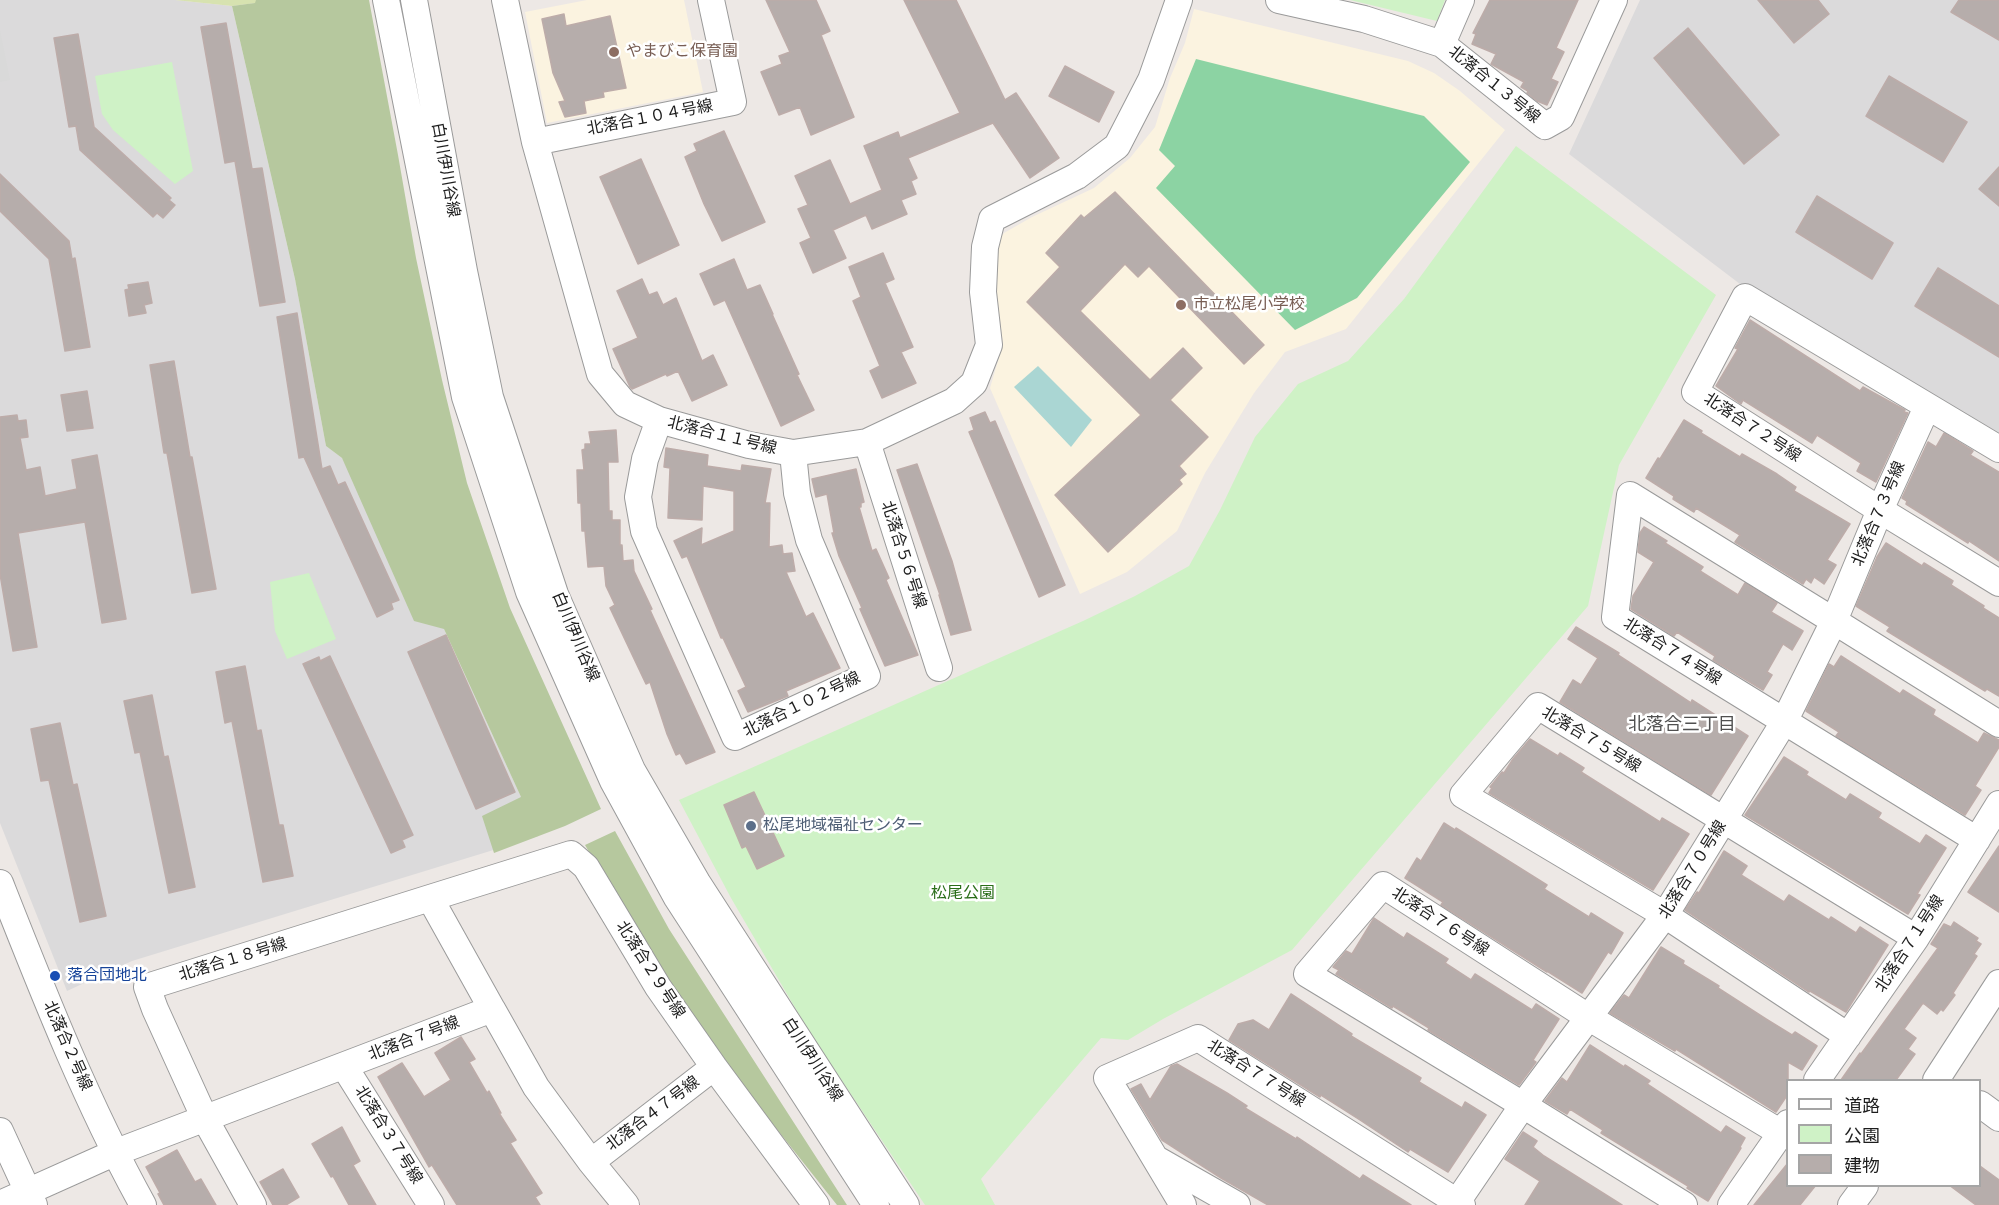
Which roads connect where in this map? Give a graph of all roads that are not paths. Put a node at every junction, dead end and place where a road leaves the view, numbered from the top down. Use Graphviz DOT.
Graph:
graph roads {
  1 [pos="386,0"];
  2 [pos="414,0"];
  3 [pos="506,0"];
  4 [pos="711,0"];
  5 [pos="1179,0"];
  6 [pos="1283,0"];
  7 [pos="1461,0"];
  8 [pos="1614,0"];
  9 [pos="1442,44"];
  10 [pos="535,142"];
  11 [pos="1927,407"];
  12 [pos="659,420"];
  13 [pos="867,442"];
  14 [pos="1999,449"];
  15 [pos="793,453"];
  16 [pos="1880,510"];
  17 [pos="1999,583"];
  18 [pos="1834,621"];
  19 [pos="939,668"];
  20 [pos="1784,722"];
  21 [pos="1999,724"];
  22 [pos="1999,804"];
  23 [pos="1724,821"];
  24 [pos="1977,840"];
  25 [pos="0,883"];
  26 [pos="430,898"];
  27 [pos="1665,915"];
  28 [pos="1916,938"];
  29 [pos="1999,983"];
  30 [pos="492,1009"];
  31 [pos="1588,1017"];
  32 [pos="1848,1036"];
  33 [pos="344,1066"];
  34 [pos="714,1067"];
  35 [pos="1818,1079"];
  36 [pos="1940,1079"];
  37 [pos="1523,1105"];
  38 [pos="1981,1105"];
  39 [pos="1999,1118"];
  40 [pos="205,1119"];
  41 [pos="1784,1128"];
  42 [pos="0,1131"];
  43 [pos="114,1153"];
  44 [pos="1155,1158"];
  45 [pos="591,1162"];
  46 [pos="1863,1187"];
  47 [pos="31,1199"];
  48 [pos="0,1204"];
  49 [pos="1458,1204"];
  50 [pos="143,1205"];
  51 [pos="253,1205"];
  52 [pos="431,1205"];
  53 [pos="626,1205"];
  54 [pos="816,1205"];
  55 [pos="876,1205"];
  56 [pos="906,1205"];
  57 [pos="1183,1205"];
  58 [pos="1238,1205"];
  59 [pos="1684,1205"];
  60 [pos="1731,1205"];
  61 [pos="1851,1205"];
  1 -- 55 [label="street, 白川伊川谷線"];
  2 -- 56 [label="street, 白川伊川谷線"];
  3 -- 10 [label="street, 北落合１１号線"];
  4 -- 10 [label="street, 北落合１０４号線"];
  5 -- 13 [label="street, 北落合１１号線"];
  6 -- 9 [label="street"];
  7 -- 9 [label="street"];
  8 -- 9 [label="street, 北落合１３号線"];
  10 -- 12 [label="street, 北落合１１号線"];
  11 -- 14 [label="street, 北落合７２号線"];
  11 -- 16 [label="street, 北落合７３号線"];
  11 -- 16 [label="street, 北落合７２号線"];
  12 -- 15 [label="street, 北落合１１号線"];
  12 -- 15 [label="street, 北落合１０２号線"];
  13 -- 15 [label="street, 北落合１１号線"];
  13 -- 19 [label="street, 北落合５６号線"];
  16 -- 17 [label="street, 北落合７２号線"];
  16 -- 18 [label="street, 北落合７３号線"];
  18 -- 20 [label="street, 北落合７０号線"];
  18 -- 20 [label="street, 北落合７４号線"];
  18 -- 21 [label="street"];
  20 -- 23 [label="street, 北落合７０号線"];
  20 -- 24 [label="street, 北落合７４号線"];
  22 -- 24 [label="street, 北落合７１号線"];
  23 -- 27 [label="street, 北落合７０号線"];
  23 -- 27 [label="street, 北落合７５号線"];
  23 -- 28 [label="street, 北落合７５号線"];
  24 -- 28 [label="street, 北落合７１号線"];
  25 -- 43 [label="street, 北落合２号線"];
  26 -- 30 [label="street"];
  26 -- 34 [label="street, 北落合２９号線"];
  26 -- 40 [label="street, 北落合１８号線"];
  27 -- 31 [label="street, 北落合７０号線"];
  27 -- 32 [label="street, 北落合７５号線"];
  28 -- 32 [label="street, 北落合７１号線"];
  29 -- 36 [label="street"];
  30 -- 33 [label="street, 北落合７号線"];
  30 -- 45 [label="street"];
  31 -- 37 [label="street, 北落合７０号線"];
  31 -- 37 [label="street, 北落合７６号線"];
  31 -- 41 [label="street, 北落合７６号線"];
  32 -- 35 [label="street, 北落合７１号線"];
  33 -- 40 [label="street, 北落合７号線"];
  33 -- 52 [label="street, 北落合３７号線"];
  34 -- 45 [label="street, 北落合４７号線"];
  34 -- 54 [label="street, 北落合２９号線"];
  37 -- 49 [label="street, 北落合７０号線"];
  37 -- 59 [label="street"];
  38 -- 39 [label="street"];
  40 -- 43 [label="street, 北落合７号線"];
  40 -- 51 [label="street, 北落合１８号線"];
  41 -- 60 [label="street"];
  42 -- 47 [label="street"];
  43 -- 47 [label="street, 北落合７号線"];
  43 -- 50 [label="street, 北落合２号線"];
  44 -- 49 [label="street, 北落合７７号線"];
  44 -- 57 [label="street, 北落合７７号線"];
  44 -- 58 [label="street"];
  45 -- 53 [label="street"];
  46 -- 61 [label="street"];
  47 -- 48 [label="street, 北落合７号線"];
}
